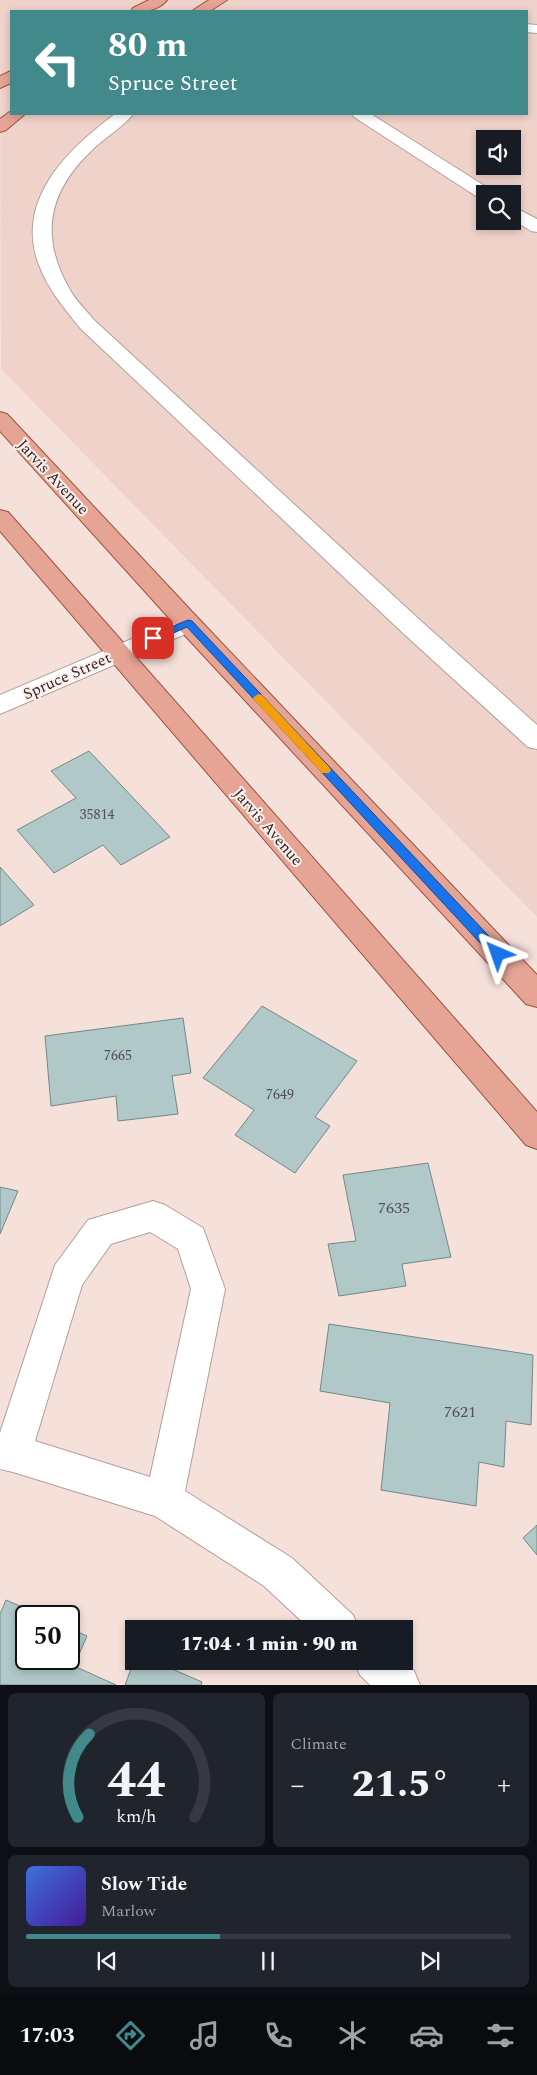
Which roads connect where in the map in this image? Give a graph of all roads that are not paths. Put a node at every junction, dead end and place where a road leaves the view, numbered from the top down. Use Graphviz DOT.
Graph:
graph roads {
  1 [pos="160,0"];
  2 [pos="220,0"];
  3 [pos="140,10"];
  4 [pos="201,10"];
  5 [pos="16,115"];
  6 [pos="124,115"];
  7 [pos="362,115"];
  8 [pos="0,127"];
  9 [pos="476,188"];
  10 [pos="521,216"];
  11 [pos="535,223"];
  12 [pos="0,418"];
  13 [pos="0,517"];
  14 [pos="188,623"];
  15 [pos="117,654"];
  16 [pos="0,705"];
  17 [pos="537,740"];
  18 [pos="537,995"];
  19 [pos="537,1135"];
  20 [pos="6,1452"];
  21 [pos="164,1500"];
  22 [pos="329,1620"];
  23 [pos="384,1670"];
  24 [pos="400,1685"];
  1 -- 3 [label="main road"];
  2 -- 4 [label="main road"];
  5 -- 8 [label="main road"];
  6 -- 17 [label="street"];
  7 -- 9 [label="street"];
  10 -- 11 [label="street"];
  12 -- 14 [label="main road, Jarvis Avenue"];
  13 -- 15 [label="main road, Jarvis Avenue"];
  14 -- 15 [label="street, Spruce Street"];
  14 -- 18 [label="main road, Jarvis Avenue"];
  15 -- 16 [label="street, Spruce Street"];
  15 -- 19 [label="main road, Jarvis Avenue"];
  20 -- 21 [label="street"];
  20 -- 21 [label="street"];
  21 -- 22 [label="street"];
  23 -- 24 [label="street"];
}
